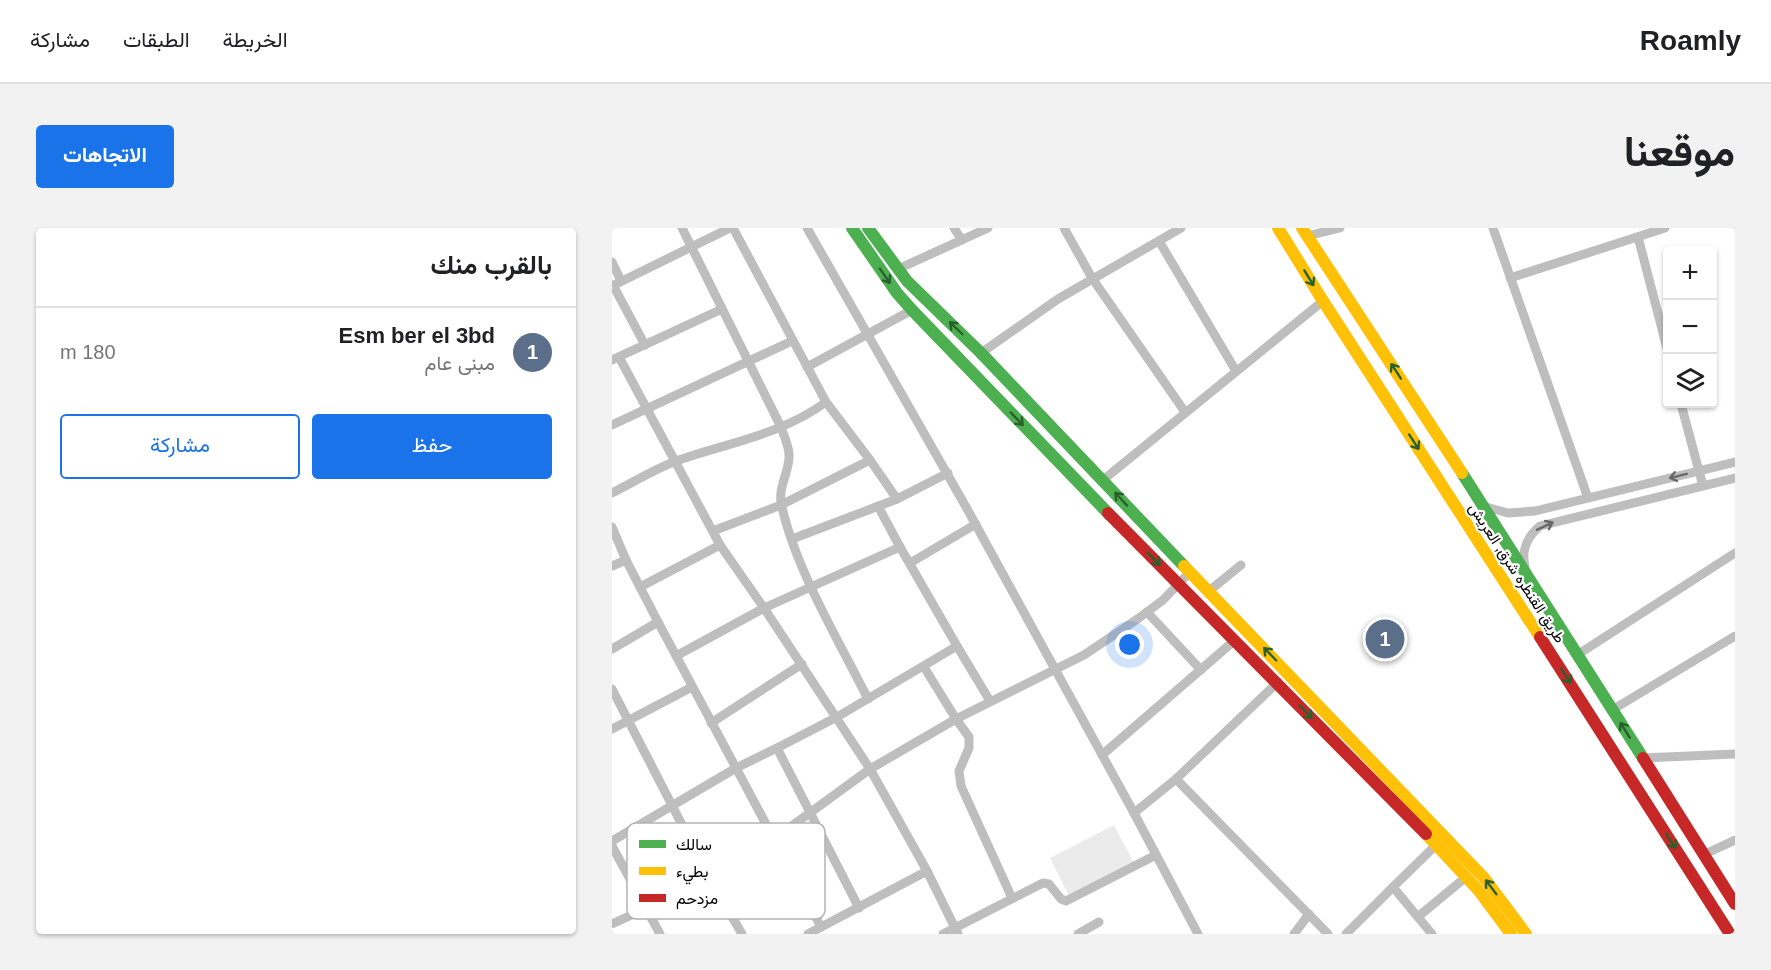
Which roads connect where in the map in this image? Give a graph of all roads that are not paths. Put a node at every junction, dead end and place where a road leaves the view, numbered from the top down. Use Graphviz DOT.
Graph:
graph roads {
  1 [pos="682,228"];
  2 [pos="731,228"];
  3 [pos="807,228"];
  4 [pos="852,228"];
  5 [pos="954,228"];
  6 [pos="988,228"];
  7 [pos="1065,228"];
  8 [pos="1181,228"];
  9 [pos="1278,228"];
  10 [pos="1340,228"];
  11 [pos="1493,228"];
  12 [pos="1665,228"];
  13 [pos="870,229"];
  14 [pos="1305,232"];
  15 [pos="1638,237"];
  16 [pos="962,240"];
  17 [pos="1159,241"];
  18 [pos="691,247"];
  19 [pos="612,262"];
  20 [pos="898,269"];
  21 [pos="1092,278"];
  22 [pos="1510,278"];
  23 [pos="616,284"];
  24 [pos="1323,301"];
  25 [pos="722,309"];
  26 [pos="912,310"];
  27 [pos="1663,333"];
  28 [pos="869,335"];
  29 [pos="792,340"];
  30 [pos="645,345"];
  31 [pos="981,353"];
  32 [pos="616,359"];
  33 [pos="748,361"];
  34 [pos="807,367"];
  35 [pos="1236,371"];
  36 [pos="826,402"];
  37 [pos="1682,408"];
  38 [pos="648,409"];
  39 [pos="1185,412"];
  40 [pos="612,425"];
  41 [pos="781,428"];
  42 [pos="870,460"];
  43 [pos="676,461"];
  44 [pos="1735,462"];
  45 [pos="1698,471"];
  46 [pos="948,473"];
  47 [pos="1735,478"];
  48 [pos="1103,480"];
  49 [pos="1703,486"];
  50 [pos="612,493"];
  51 [pos="1588,498"];
  52 [pos="897,499"];
  53 [pos="781,505"];
  54 [pos="878,506"];
  55 [pos="1484,506"];
  56 [pos="976,524"];
  57 [pos="612,527"];
  58 [pos="713,531"];
  59 [pos="792,539"];
  60 [pos="720,545"];
  61 [pos="900,547"];
  62 [pos="1735,554"];
  63 [pos="626,560"];
  64 [pos="910,563"];
  65 [pos="1241,565"];
  66 [pos="612,567"];
  67 [pos="1190,572"];
  68 [pos="1527,574"];
  69 [pos="1179,584"];
  70 [pos="812,586"];
  71 [pos="640,587"];
  72 [pos="1209,591"];
  73 [pos="764,608"];
  74 [pos="1147,612"];
  75 [pos="658,622"];
  76 [pos="1735,636"];
  77 [pos="1235,640"];
  78 [pos="957,646"];
  79 [pos="612,649"];
  80 [pos="1577,655"];
  81 [pos="676,657"];
  82 [pos="802,664"];
  83 [pos="924,667"];
  84 [pos="1056,670"];
  85 [pos="1201,670"];
  86 [pos="1278,682"];
  87 [pos="692,687"];
  88 [pos="612,689"];
  89 [pos="868,699"];
  90 [pos="990,701"];
  91 [pos="1612,710"];
  92 [pos="837,717"];
  93 [pos="956,719"];
  94 [pos="629,720"];
  95 [pos="711,723"];
  96 [pos="612,729"];
  97 [pos="777,748"];
  98 [pos="1735,754"];
  99 [pos="1102,755"];
  100 [pos="1642,758"];
  101 [pos="736,768"];
  102 [pos="870,770"];
  103 [pos="1385,773"];
  104 [pos="1176,779"];
  105 [pos="1376,783"];
  106 [pos="673,806"];
  107 [pos="810,813"];
  108 [pos="1134,813"];
  109 [pos="643,823"];
  110 [pos="682,823"];
  111 [pos="765,823"];
  112 [pos="796,823"];
  113 [pos="815,823"];
  114 [pos="627,832"];
  115 [pos="1735,840"];
  116 [pos="612,841"];
  117 [pos="825,842"];
  118 [pos="1436,845"];
  119 [pos="612,846"];
  120 [pos="1156,855"];
  121 [pos="1703,855"];
  122 [pos="927,871"];
  123 [pos="627,873"];
  124 [pos="1466,877"];
  125 [pos="1393,887"];
  126 [pos="1012,898"];
  127 [pos="1735,904"];
  128 [pos="859,908"];
  129 [pos="1309,914"];
  130 [pos="627,916"];
  131 [pos="1419,916"];
  132 [pos="652,919"];
  133 [pos="733,919"];
  134 [pos="817,919"];
  135 [pos="1099,922"];
  136 [pos="612,924"];
  137 [pos="821,927"];
  138 [pos="957,931"];
  139 [pos="660,934"];
  140 [pos="742,934"];
  141 [pos="808,934"];
  142 [pos="943,934"];
  143 [pos="1078,934"];
  144 [pos="1197,934"];
  145 [pos="1294,934"];
  146 [pos="1328,934"];
  147 [pos="1346,934"];
  148 [pos="1432,934"];
  149 [pos="1511,934"];
  150 [pos="1526,934"];
  151 [pos="1730,934"];
  1 -- 18 [label="street"];
  2 -- 18 [label="street"];
  2 -- 29 [label="street"];
  3 -- 28 [label="street"];
  4 -- 26 [label="main road, one-way"];
  5 -- 16 [label="street"];
  6 -- 16 [label="street"];
  7 -- 21 [label="street"];
  8 -- 17 [label="street"];
  9 -- 24 [label="main road, طريق القنطره شرق, العريش, one-way"];
  10 -- 14 [label="street"];
  11 -- 22 [label="street"];
  12 -- 15 [label="street"];
  13 -- 20 [label="main road"];
  55 -- 14 [label="main road, طريق القنطره شرق, العريش, one-way"];
  15 -- 22 [label="street"];
  15 -- 27 [label="street"];
  16 -- 20 [label="street"];
  17 -- 21 [label="street"];
  17 -- 35 [label="street"];
  18 -- 23 [label="street"];
  18 -- 25 [label="street"];
  19 -- 23 [label="street"];
  31 -- 20 [label="main road, one-way"];
  21 -- 31 [label="street"];
  21 -- 39 [label="street"];
  22 -- 51 [label="street"];
  23 -- 30 [label="street"];
  24 -- 35 [label="street"];
  24 -- 151 [label="main road, طريق القنطره شرق, العريش, one-way"];
  25 -- 30 [label="street"];
  25 -- 33 [label="street"];
  26 -- 28 [label="street"];
  26 -- 69 [label="main road, one-way"];
  28 -- 34 [label="street"];
  28 -- 46 [label="street"];
  29 -- 33 [label="street"];
  29 -- 34 [label="street"];
  30 -- 32 [label="street"];
  31 -- 48 [label="main road"];
  32 -- 38 [label="street"];
  33 -- 38 [label="street"];
  33 -- 41 [label="street"];
  34 -- 36 [label="street"];
  35 -- 39 [label="street"];
  36 -- 41 [label="street"];
  36 -- 42 [label="street"];
  37 -- 45 [label="street"];
  38 -- 40 [label="street"];
  38 -- 43 [label="street"];
  39 -- 48 [label="street"];
  41 -- 43 [label="street"];
  41 -- 53 [label="street"];
  42 -- 52 [label="street"];
  42 -- 53 [label="street"];
  43 -- 50 [label="street"];
  43 -- 58 [label="street"];
  44 -- 45 [label="street"];
  45 -- 49 [label="street"];
  45 -- 51 [label="street, one-way"];
  46 -- 52 [label="street"];
  46 -- 56 [label="street"];
  47 -- 49 [label="street"];
  67 -- 48 [label="main road, one-way"];
  68 -- 49 [label="street, one-way"];
  51 -- 55 [label="street"];
  52 -- 54 [label="street"];
  53 -- 58 [label="street"];
  53 -- 59 [label="street"];
  54 -- 59 [label="street"];
  54 -- 61 [label="street"];
  55 -- 68 [label="main road, طريق القنطره شرق, العريش"];
  56 -- 64 [label="street"];
  56 -- 84 [label="street"];
  57 -- 63 [label="street"];
  58 -- 60 [label="street"];
  59 -- 70 [label="street"];
  60 -- 71 [label="street"];
  60 -- 73 [label="street"];
  61 -- 64 [label="street"];
  61 -- 70 [label="street"];
  62 -- 80 [label="street"];
  63 -- 66 [label="street"];
  63 -- 71 [label="street"];
  64 -- 78 [label="street"];
  65 -- 72 [label="street"];
  67 -- 69 [label="street"];
  67 -- 72 [label="main road"];
  68 -- 80 [label="main road, طريق القنطره شرق, العريش"];
  69 -- 74 [label="street"];
  69 -- 77 [label="main road"];
  70 -- 73 [label="street"];
  70 -- 89 [label="street"];
  71 -- 75 [label="street"];
  103 -- 72 [label="main road, one-way"];
  73 -- 81 [label="street"];
  73 -- 82 [label="street"];
  74 -- 84 [label="street"];
  74 -- 85 [label="street"];
  75 -- 79 [label="street"];
  75 -- 81 [label="street"];
  76 -- 91 [label="street"];
  77 -- 85 [label="street"];
  77 -- 86 [label="main road"];
  78 -- 83 [label="street"];
  78 -- 90 [label="street"];
  80 -- 91 [label="main road, طريق القنطره شرق, العريش"];
  81 -- 87 [label="street"];
  82 -- 92 [label="street"];
  82 -- 95 [label="street"];
  83 -- 89 [label="street"];
  83 -- 93 [label="street"];
  84 -- 90 [label="street"];
  84 -- 99 [label="street"];
  85 -- 99 [label="street"];
  86 -- 104 [label="street"];
  86 -- 105 [label="main road, one-way"];
  87 -- 94 [label="street"];
  87 -- 95 [label="street"];
  88 -- 94 [label="street"];
  89 -- 92 [label="street"];
  90 -- 93 [label="street"];
  100 -- 91 [label="main road, طريق القنطره شرق, العريش, one-way"];
  92 -- 97 [label="street"];
  92 -- 102 [label="street"];
  93 -- 102 [label="street"];
  93 -- 126 [label="street"];
  94 -- 96 [label="street"];
  94 -- 106 [label="street"];
  95 -- 101 [label="street"];
  97 -- 101 [label="street"];
  97 -- 107 [label="street"];
  98 -- 100 [label="street"];
  99 -- 108 [label="street"];
  100 -- 121 [label="main road, طريق القنطره شرق, العريش"];
  101 -- 106 [label="street"];
  101 -- 111 [label="street"];
  102 -- 107 [label="street"];
  102 -- 122 [label="street"];
  103 -- 105 [label="main road"];
  150 -- 103 [label="main road, one-way"];
  104 -- 108 [label="street"];
  104 -- 129 [label="street"];
  105 -- 118 [label="main road"];
  106 -- 109 [label="street"];
  106 -- 110 [label="street"];
  107 -- 112 [label="street"];
  107 -- 113 [label="street"];
  108 -- 120 [label="street"];
  114 -- 116 [label="street"];
  115 -- 121 [label="street"];
  117 -- 128 [label="street"];
  118 -- 124 [label="main road"];
  118 -- 125 [label="street"];
  119 -- 123 [label="street"];
  120 -- 126 [label="street"];
  120 -- 144 [label="street"];
  121 -- 127 [label="main road, طريق القنطره شرق, العريش"];
  122 -- 128 [label="street"];
  122 -- 138 [label="street"];
  124 -- 131 [label="street"];
  124 -- 149 [label="main road"];
  125 -- 131 [label="street"];
  125 -- 147 [label="street"];
  126 -- 138 [label="street"];
  128 -- 137 [label="street"];
  129 -- 145 [label="street"];
  129 -- 146 [label="street"];
  130 -- 136 [label="street"];
  131 -- 148 [label="street"];
  132 -- 139 [label="street"];
  133 -- 140 [label="street"];
  134 -- 137 [label="street"];
  135 -- 143 [label="street"];
  137 -- 141 [label="street"];
  138 -- 142 [label="street"];
}
